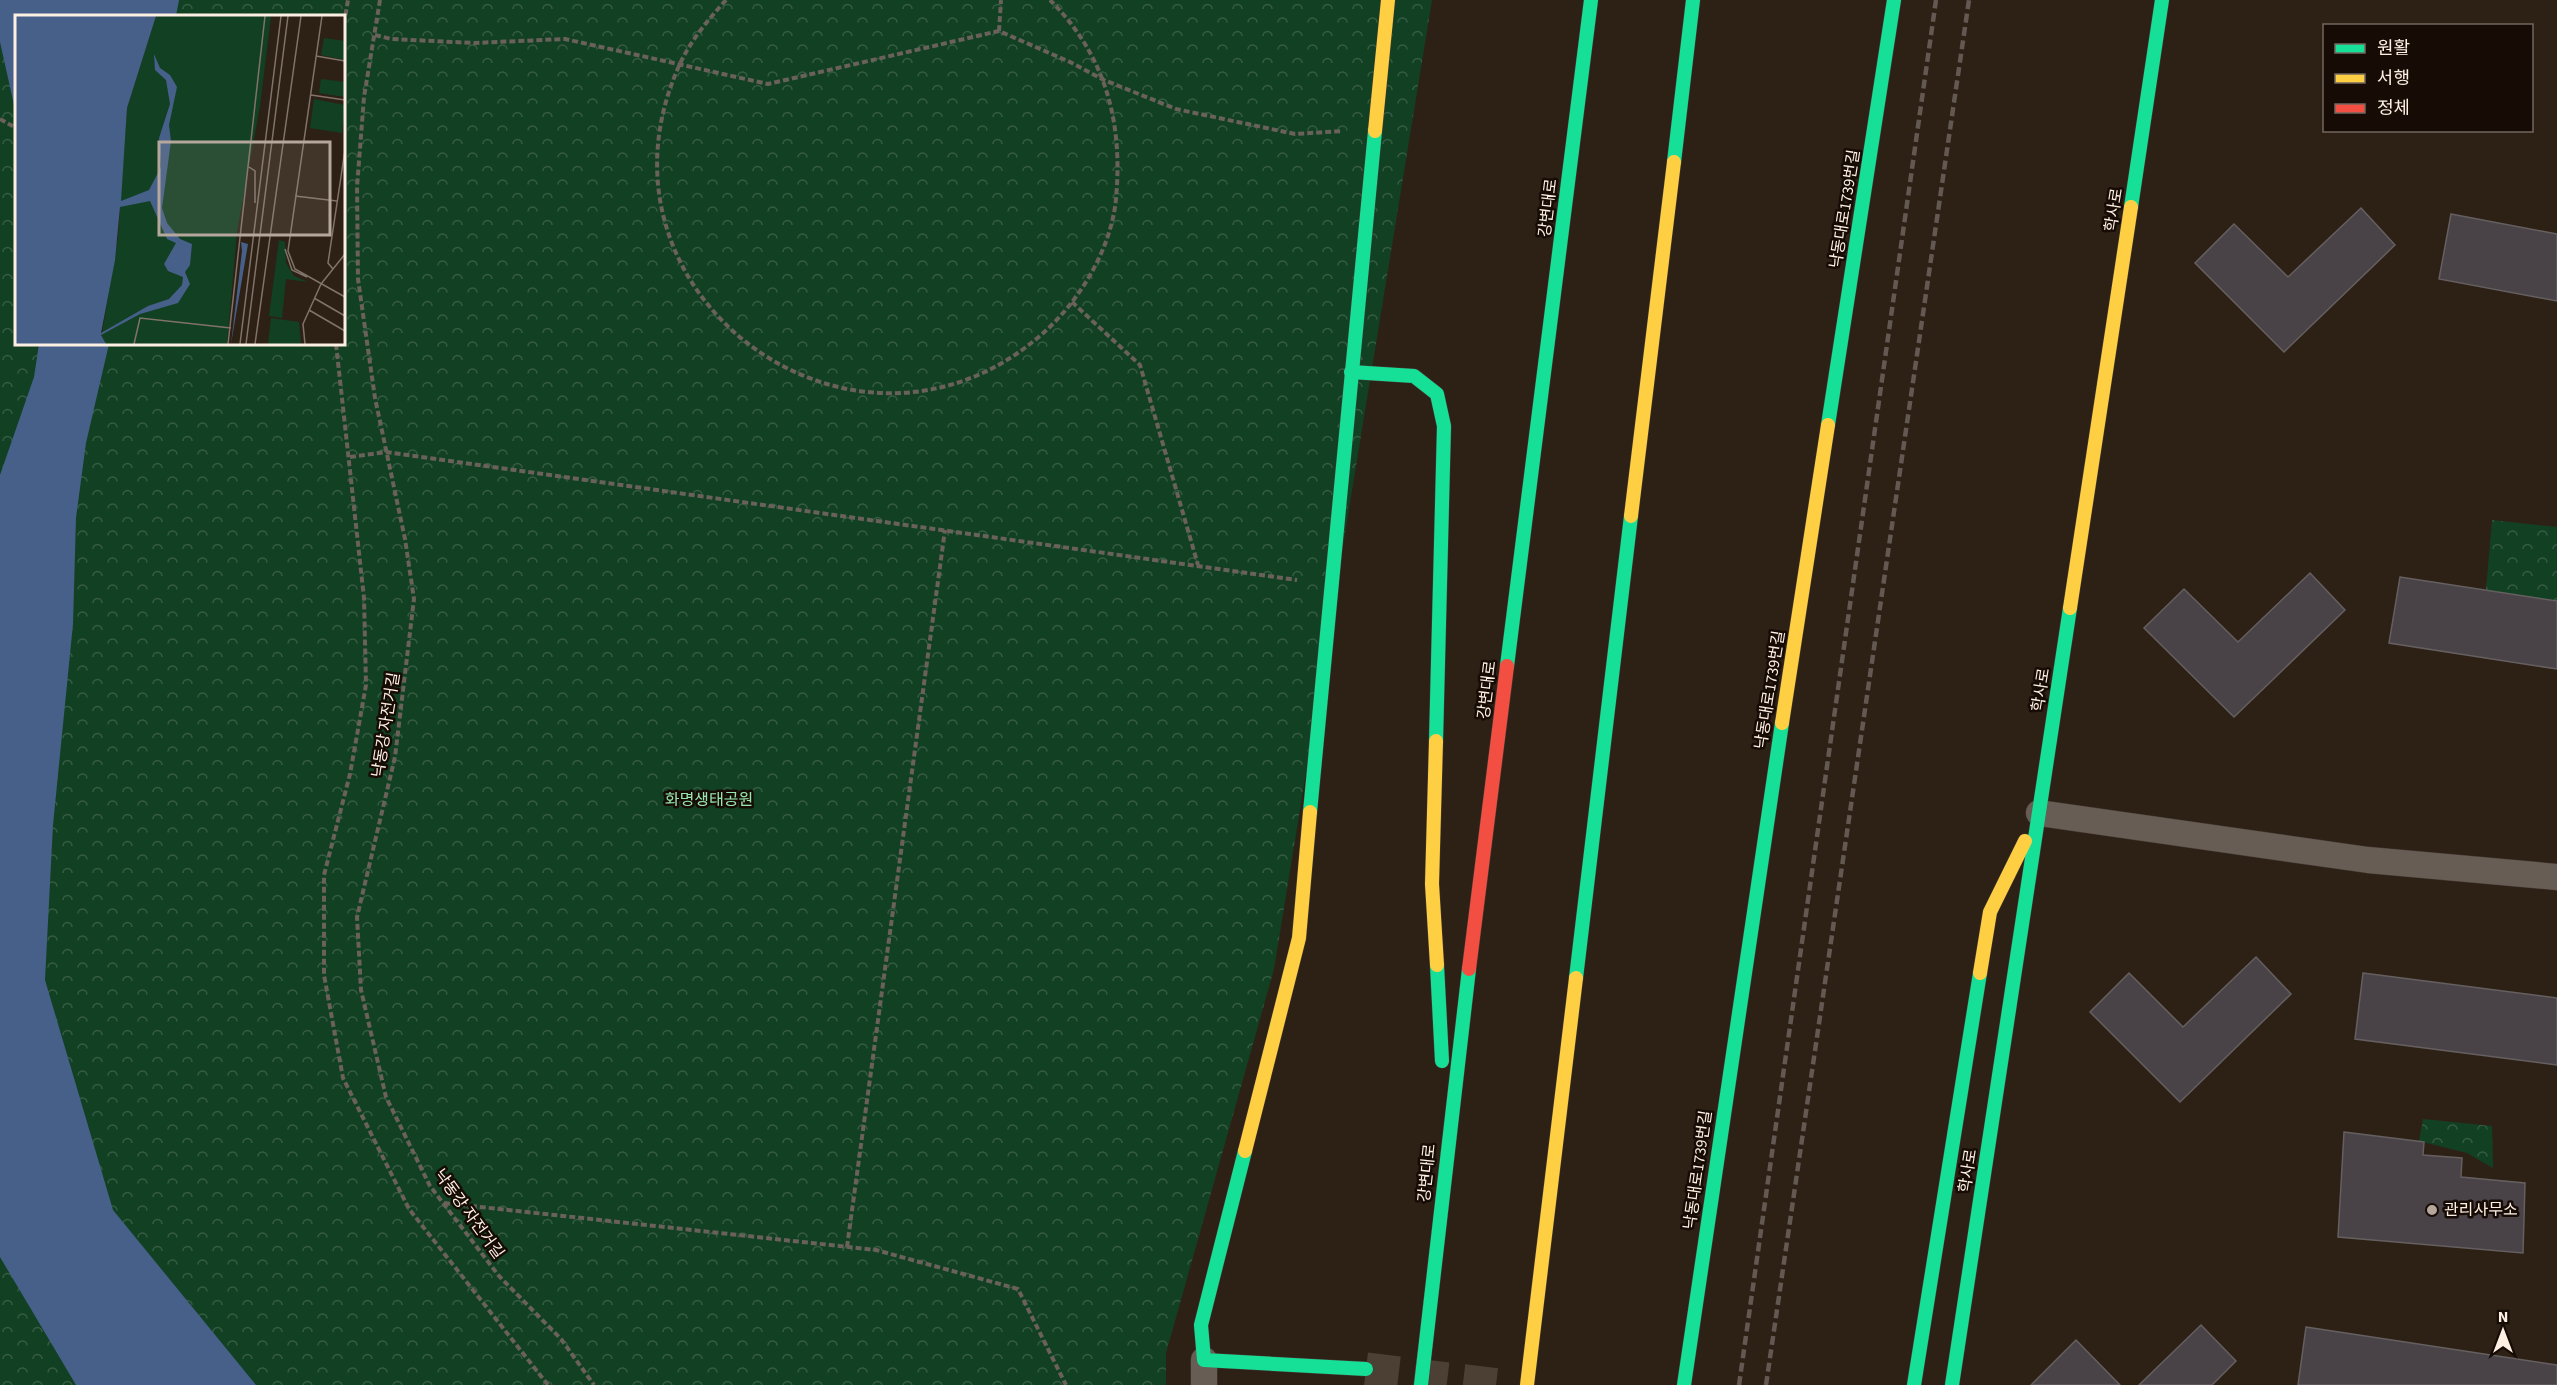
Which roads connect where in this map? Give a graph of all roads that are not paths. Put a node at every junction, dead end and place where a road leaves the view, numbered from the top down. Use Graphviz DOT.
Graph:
graph roads {
  1 [pos="1388,0"];
  2 [pos="1591,0"];
  3 [pos="1693,0"];
  4 [pos="1893,0"];
  5 [pos="2162,0"];
  6 [pos="1351,372"];
  7 [pos="2039,813"];
  8 [pos="2557,877"];
  9 [pos="1447,1143"];
  10 [pos="1365,1370"];
  11 [pos="1204,1372"];
  12 [pos="1421,1385"];
  13 [pos="1527,1385"];
  14 [pos="1684,1385"];
  15 [pos="1914,1385"];
  16 [pos="1952,1385"];
  1 -- 6 [label="main road"];
  2 -- 9 [label="main road, 강변대로"];
  3 -- 13 [label="main road"];
  4 -- 14 [label="main road, 낙동대로1739번길"];
  5 -- 7 [label="main road, 학사로"];
  6 -- 9 [label="main road"];
  6 -- 11 [label="main road"];
  7 -- 8 [label="street"];
  7 -- 15 [label="main road"];
  7 -- 16 [label="main road, 학사로"];
  9 -- 12 [label="main road, 강변대로"];
  10 -- 11 [label="main road"];
}
